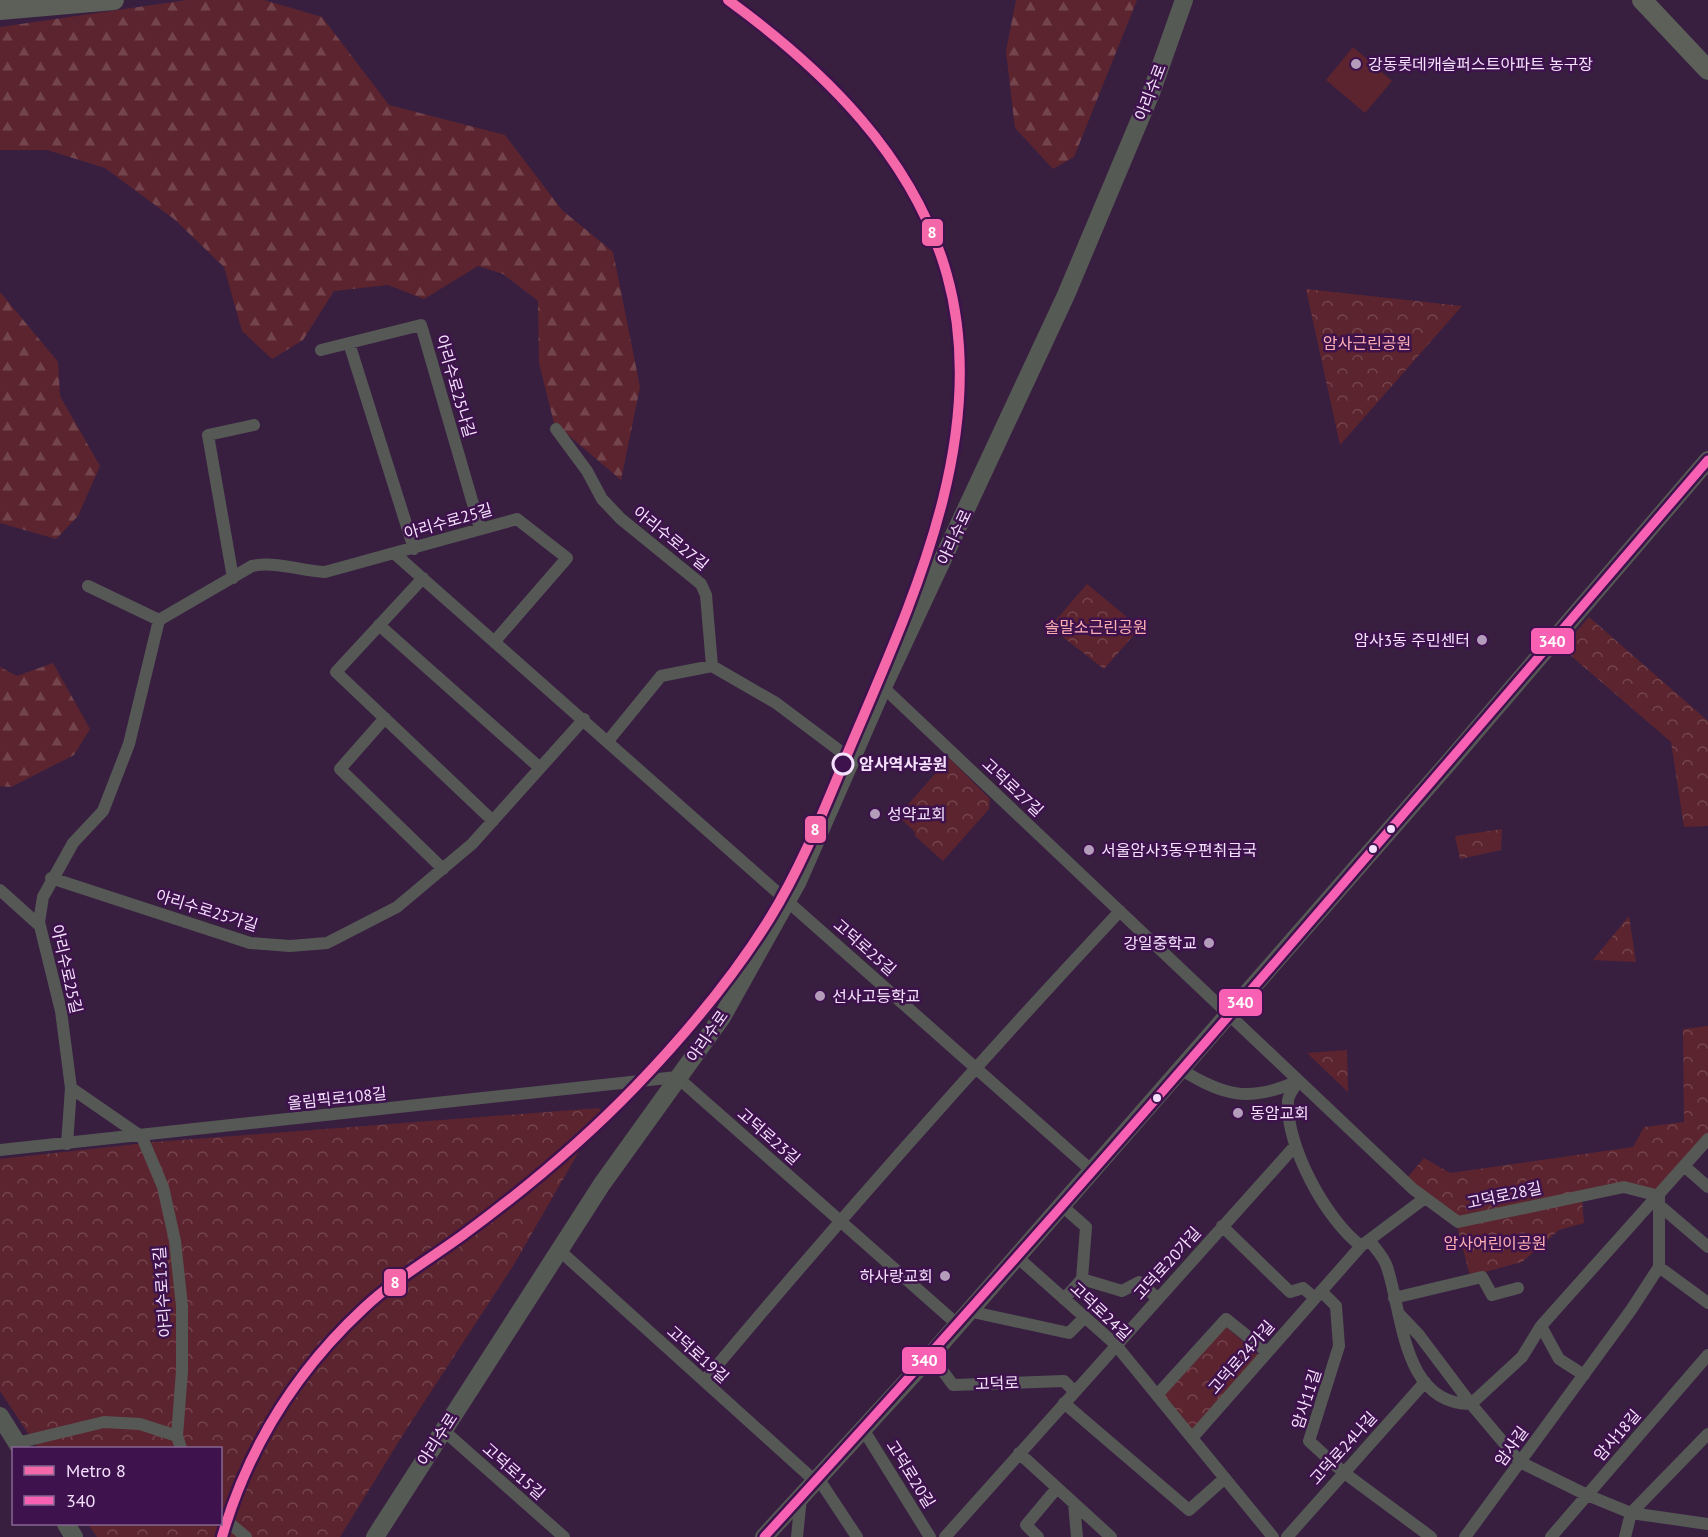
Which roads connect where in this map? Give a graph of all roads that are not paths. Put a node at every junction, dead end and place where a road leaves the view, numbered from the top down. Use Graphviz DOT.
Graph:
graph roads {
  1 [pos="114,0"];
  2 [pos="1184,0"];
  3 [pos="1642,0"];
  4 [pos="0,10"];
  5 [pos="1708,70"];
  6 [pos="349,343"];
  7 [pos="321,350"];
  8 [pos="254,425"];
  9 [pos="556,429"];
  10 [pos="1708,460"];
  11 [pos="480,528"];
  12 [pos="414,549"];
  13 [pos="395,554"];
  14 [pos="233,578"];
  15 [pos="423,579"];
  16 [pos="88,586"];
  17 [pos="159,620"];
  18 [pos="380,625"];
  19 [pos="495,641"];
  20 [pos="711,666"];
  21 [pos="883,687"];
  22 [pos="385,718"];
  23 [pos="584,719"];
  24 [pos="608,741"];
  25 [pos="852,760"];
  26 [pos="540,768"];
  27 [pos="493,821"];
  28 [pos="443,869"];
  29 [pos="51,878"];
  30 [pos="0,890"];
  31 [pos="788,901"];
  32 [pos="1120,911"];
  33 [pos="39,926"];
  34 [pos="1228,1014"];
  35 [pos="975,1066"];
  36 [pos="1180,1069"];
  37 [pos="677,1077"];
  38 [pos="1298,1081"];
  39 [pos="71,1088"];
  40 [pos="142,1137"];
  41 [pos="1708,1138"];
  42 [pos="67,1144"];
  43 [pos="1295,1146"];
  44 [pos="0,1150"];
  45 [pos="1684,1166"];
  46 [pos="1091,1170"];
  47 [pos="1708,1187"];
  48 [pos="1425,1198"];
  49 [pos="1659,1200"];
  50 [pos="1061,1205"];
  51 [pos="839,1220"];
  52 [pos="1222,1226"];
  53 [pos="1365,1243"];
  54 [pos="1708,1247"];
  55 [pos="559,1250"];
  56 [pos="1016,1256"];
  57 [pos="1659,1267"];
  58 [pos="1082,1279"];
  59 [pos="1518,1288"];
  60 [pos="1318,1295"];
  61 [pos="1157,1298"];
  62 [pos="1394,1298"];
  63 [pos="1064,1299"];
  64 [pos="1708,1303"];
  65 [pos="1398,1314"];
  66 [pos="1085,1317"];
  67 [pos="963,1318"];
  68 [pos="1541,1326"];
  69 [pos="1115,1344"];
  70 [pos="1267,1352"];
  71 [pos="931,1355"];
  72 [pos="1708,1355"];
  73 [pos="1584,1375"];
  74 [pos="704,1381"];
  75 [pos="1425,1382"];
  76 [pos="1074,1390"];
  77 [pos="1157,1395"];
  78 [pos="1064,1402"];
  79 [pos="1471,1404"];
  80 [pos="0,1416"];
  81 [pos="863,1429"];
  82 [pos="443,1430"];
  83 [pos="1708,1434"];
  84 [pos="177,1436"];
  85 [pos="1192,1438"];
  86 [pos="19,1446"];
  87 [pos="180,1447"];
  88 [pos="1019,1453"];
  89 [pos="1520,1462"];
  90 [pos="1343,1472"];
  91 [pos="1225,1478"];
  92 [pos="817,1480"];
  93 [pos="1057,1488"];
  94 [pos="1587,1495"];
  95 [pos="801,1497"];
  96 [pos="1074,1503"];
  97 [pos="1631,1513"];
  98 [pos="222,1517"];
  99 [pos="1708,1524"];
  100 [pos="246,1537"];
  101 [pos="375,1537"];
  102 [pos="564,1537"];
  103 [pos="764,1537"];
  104 [pos="797,1537"];
  105 [pos="857,1537"];
  106 [pos="930,1537"];
  107 [pos="945,1537"];
  108 [pos="1038,1537"];
  109 [pos="1077,1537"];
  110 [pos="1111,1537"];
  111 [pos="1273,1537"];
  112 [pos="1287,1537"];
  113 [pos="1431,1537"];
  114 [pos="1465,1537"];
  115 [pos="1553,1537"];
  116 [pos="1625,1537"];
  1 -- 4 [label="main road"];
  2 -- 21 [label="street, 아리수로"];
  3 -- 5 [label="main road"];
  6 -- 7 [label="street"];
  6 -- 11 [label="street, 아리수로25나길"];
  6 -- 12 [label="street"];
  8 -- 14 [label="street"];
  9 -- 20 [label="street, 아리수로27길"];
  10 -- 34 [label="street"];
  11 -- 12 [label="street, 아리수로25길"];
  11 -- 19 [label="street, 아리수로25길"];
  12 -- 13 [label="street, 아리수로25길"];
  13 -- 14 [label="street, 아리수로25길"];
  13 -- 15 [label="street, 아리수로25길"];
  14 -- 17 [label="street, 아리수로25길"];
  15 -- 18 [label="street"];
  15 -- 19 [label="street, 아리수로25길"];
  16 -- 17 [label="street"];
  17 -- 29 [label="street, 아리수로25길"];
  18 -- 22 [label="street"];
  18 -- 26 [label="street"];
  19 -- 23 [label="street, 아리수로25길"];
  20 -- 24 [label="street"];
  20 -- 25 [label="street"];
  21 -- 25 [label="street, 아리수로"];
  21 -- 32 [label="street, 고덕로27길"];
  22 -- 27 [label="street"];
  22 -- 28 [label="street"];
  23 -- 24 [label="street, 아리수로25길"];
  23 -- 26 [label="street, 아리수로25가길"];
  24 -- 31 [label="street, 아리수로25길"];
  25 -- 31 [label="street, 아리수로"];
  26 -- 27 [label="street, 아리수로25가길"];
  27 -- 28 [label="street, 아리수로25가길"];
  28 -- 29 [label="street, 아리수로25가길"];
  29 -- 33 [label="street, 아리수로25길"];
  30 -- 33 [label="street"];
  31 -- 35 [label="street, 고덕로25길"];
  31 -- 37 [label="street, 아리수로"];
  32 -- 34 [label="street, 고덕로27길"];
  32 -- 35 [label="street"];
  33 -- 39 [label="street, 아리수로25길"];
  34 -- 36 [label="street"];
  34 -- 38 [label="street, 고덕로28길"];
  35 -- 46 [label="street, 고덕로25길"];
  35 -- 51 [label="street"];
  36 -- 38 [label="street"];
  36 -- 46 [label="street"];
  37 -- 40 [label="street, 올림픽로108길"];
  37 -- 51 [label="street, 고덕로23길"];
  37 -- 55 [label="street, 아리수로"];
  38 -- 43 [label="street"];
  38 -- 48 [label="street, 고덕로28길"];
  39 -- 40 [label="street"];
  39 -- 42 [label="street, 아리수로25길"];
  40 -- 42 [label="street, 올림픽로108길"];
  40 -- 84 [label="street, 아리수로13길"];
  41 -- 45 [label="street"];
  42 -- 44 [label="street, 올림픽로108길"];
  43 -- 52 [label="street, 고덕로20가길"];
  43 -- 53 [label="street"];
  45 -- 47 [label="street"];
  45 -- 49 [label="street"];
  46 -- 50 [label="street"];
  48 -- 49 [label="street, 고덕로28길"];
  48 -- 53 [label="street, 고덕로24가길"];
  49 -- 54 [label="street"];
  49 -- 57 [label="street"];
  49 -- 68 [label="street"];
  50 -- 56 [label="street"];
  50 -- 58 [label="street"];
  51 -- 67 [label="street, 고덕로23길"];
  51 -- 74 [label="street"];
  52 -- 60 [label="street"];
  52 -- 61 [label="street, 고덕로20가길"];
  53 -- 60 [label="street, 고덕로24가길"];
  53 -- 62 [label="street"];
  55 -- 74 [label="street, 고덕로19길"];
  55 -- 82 [label="street, 아리수로"];
  56 -- 63 [label="street, 고덕로24길"];
  56 -- 67 [label="street"];
  57 -- 64 [label="street"];
  57 -- 73 [label="street, 암사길"];
  58 -- 61 [label="street"];
  58 -- 63 [label="street"];
  59 -- 62 [label="street"];
  60 -- 70 [label="street, 고덕로24가길"];
  60 -- 90 [label="street, 암사11길"];
  61 -- 69 [label="street, 고덕로20가길"];
  62 -- 65 [label="street"];
  63 -- 66 [label="street, 고덕로24길"];
  65 -- 75 [label="street"];
  65 -- 79 [label="street"];
  66 -- 67 [label="street"];
  66 -- 69 [label="street, 고덕로24길"];
  67 -- 71 [label="street"];
  68 -- 73 [label="street"];
  68 -- 79 [label="street"];
  69 -- 76 [label="street, 고덕로20가길"];
  69 -- 77 [label="street, 고덕로24길"];
  70 -- 77 [label="street"];
  70 -- 85 [label="street, 고덕로24가길"];
  71 -- 76 [label="street, 고덕로"];
  71 -- 81 [label="street"];
  72 -- 94 [label="street, 암사18길"];
  73 -- 89 [label="street, 암사길"];
  74 -- 92 [label="street, 고덕로19길"];
  75 -- 79 [label="street"];
  75 -- 90 [label="street, 고덕로24나길"];
  76 -- 78 [label="street, 고덕로20가길"];
  77 -- 85 [label="street, 고덕로24길"];
  78 -- 88 [label="street, 고덕로20가길"];
  78 -- 91 [label="street"];
  79 -- 89 [label="street"];
  80 -- 86 [label="street"];
  81 -- 92 [label="street"];
  81 -- 106 [label="street, 고덕로20길"];
  82 -- 101 [label="street, 아리수로"];
  82 -- 102 [label="street, 고덕로15길"];
  83 -- 97 [label="street"];
  84 -- 86 [label="street"];
  84 -- 87 [label="street, 아리수로13길"];
  85 -- 91 [label="street, 고덕로24길"];
  88 -- 93 [label="street"];
  88 -- 107 [label="street, 고덕로20가길"];
  89 -- 94 [label="street"];
  89 -- 114 [label="street, 암사길"];
  90 -- 112 [label="street, 고덕로24나길"];
  90 -- 113 [label="street, 암사11길"];
  91 -- 111 [label="street, 고덕로24길"];
  92 -- 95 [label="street"];
  92 -- 105 [label="street, 고덕로19길"];
  93 -- 96 [label="street"];
  93 -- 108 [label="street"];
  94 -- 97 [label="street"];
  94 -- 115 [label="street, 암사18길"];
  95 -- 103 [label="street"];
  95 -- 104 [label="street"];
  96 -- 109 [label="street"];
  96 -- 110 [label="street"];
  97 -- 99 [label="street"];
  97 -- 116 [label="street"];
  98 -- 100 [label="street"];
}
